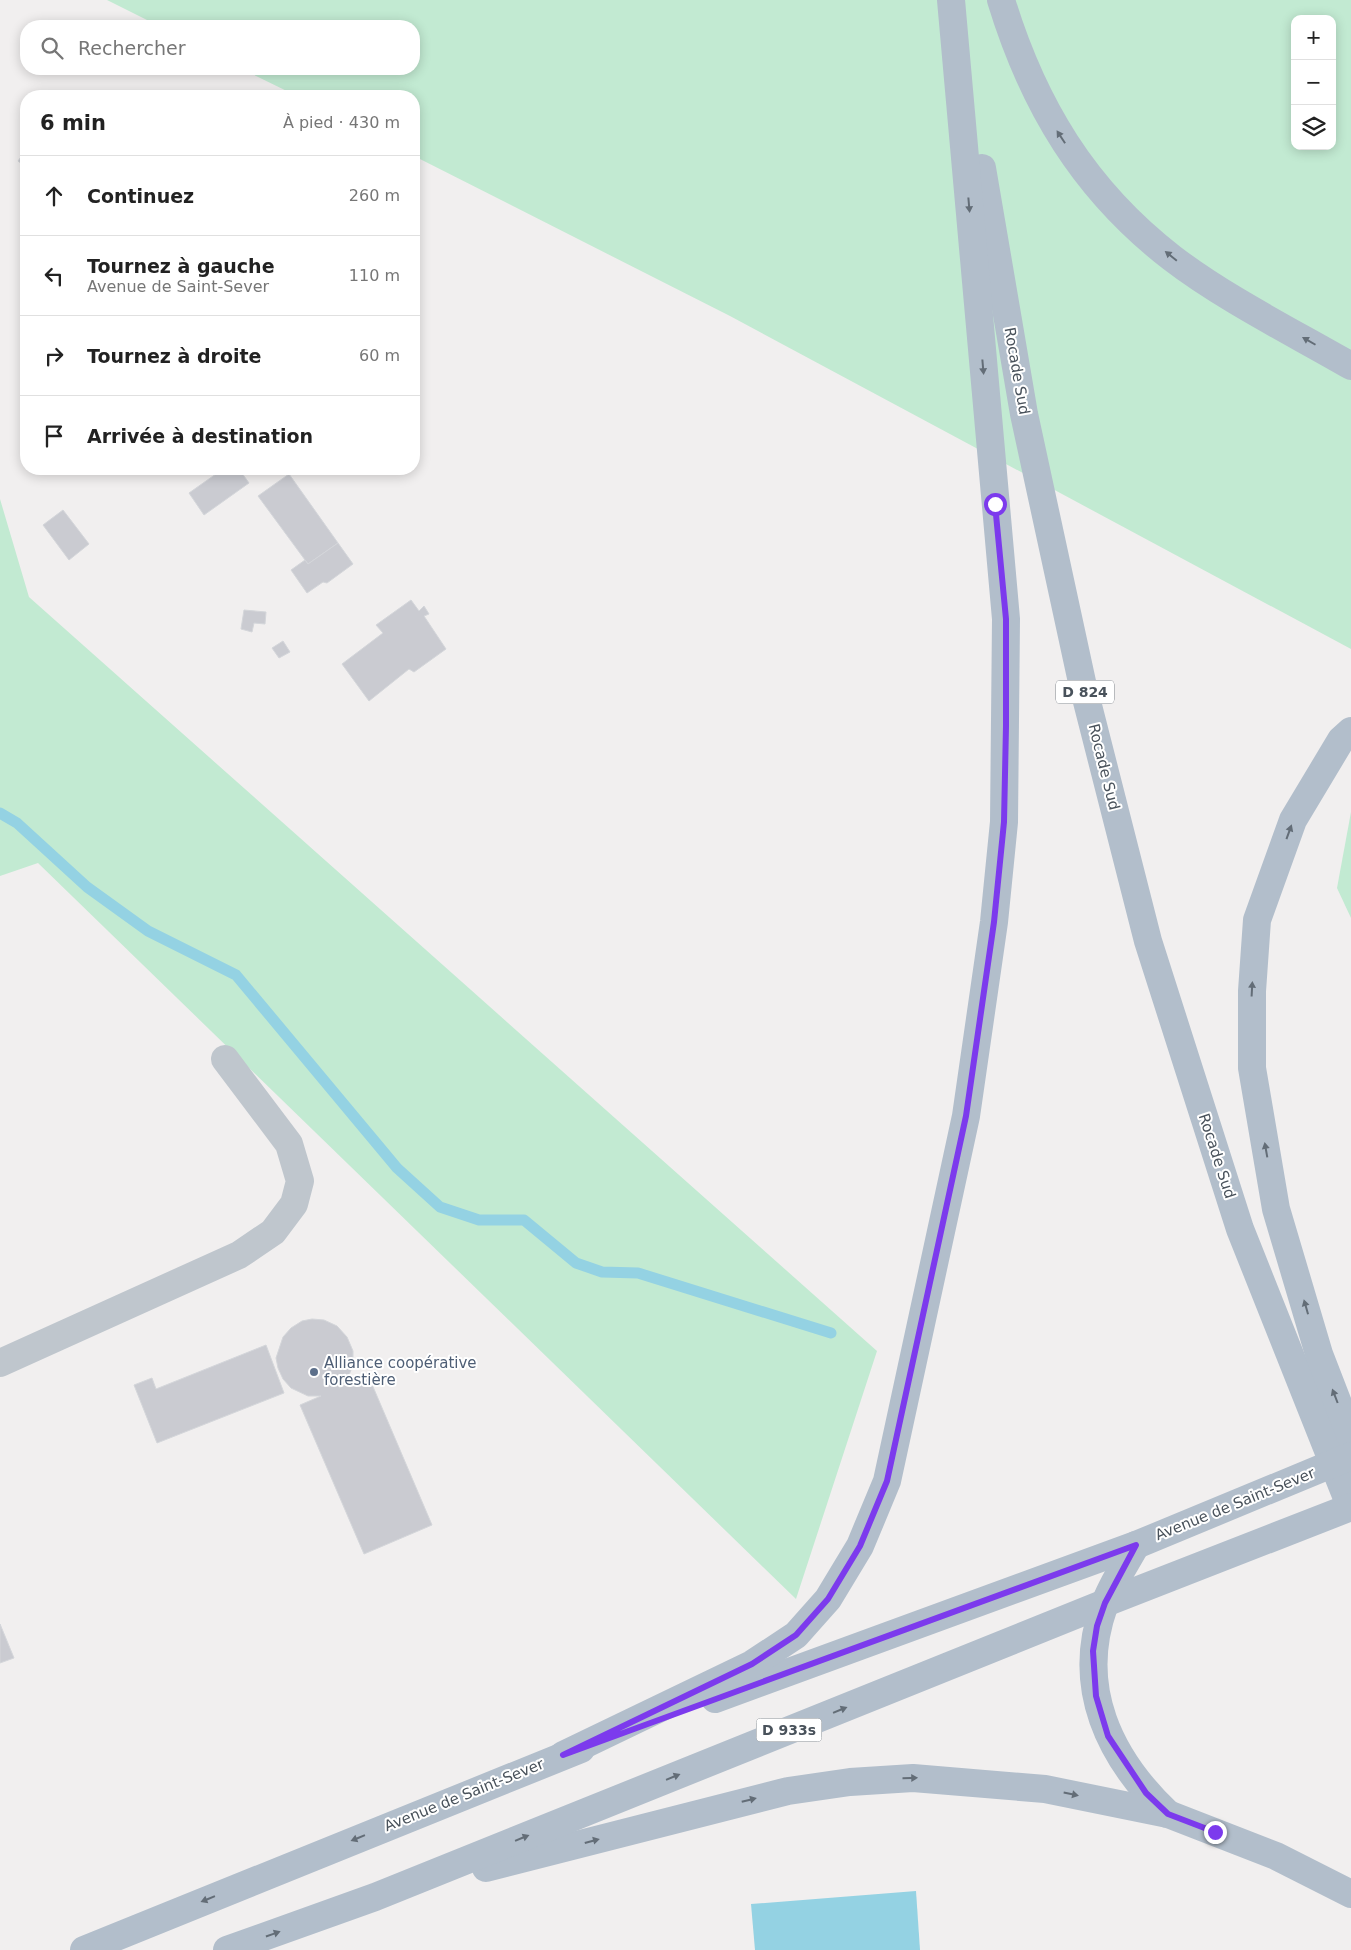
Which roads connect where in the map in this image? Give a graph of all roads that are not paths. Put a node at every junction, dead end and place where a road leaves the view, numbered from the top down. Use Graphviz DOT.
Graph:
graph roads {
  1 [pos="952,0"];
  2 [pos="1001,0"];
  3 [pos="1351,366"];
  4 [pos="1351,731"];
  5 [pos="225,1059"];
  6 [pos="0,1362"];
  7 [pos="1351,1437"];
  8 [pos="1351,1456"];
  9 [pos="1351,1507"];
  10 [pos="1136,1545"];
  11 [pos="1105,1603"];
  12 [pos="563,1755"];
  13 [pos="1168,1814"];
  14 [pos="1351,1894"];
  15 [pos="375,1897"];
  16 [pos="84,1950"];
  17 [pos="227,1950"];
  1 -- 9 [label="main road, Rocade Sud / D 824"];
  1 -- 12 [label="main road, one-way"];
  3 -- 2 [label="main road, one-way"];
  7 -- 4 [label="main road, one-way"];
  5 -- 6 [label="lane"];
  8 -- 10 [label="main road, Avenue de Saint-Sever"];
  9 -- 11 [label="main road, D 933s"];
  10 -- 11 [label="main road"];
  10 -- 12 [label="main road, Avenue de Saint-Sever"];
  11 -- 13 [label="main road"];
  15 -- 11 [label="main road, D 933s, one-way"];
  12 -- 16 [label="main road, Avenue de Saint-Sever, one-way"];
  13 -- 14 [label="main road"];
  15 -- 13 [label="main road, one-way"];
  17 -- 15 [label="main road, D 933s, one-way"];
}
